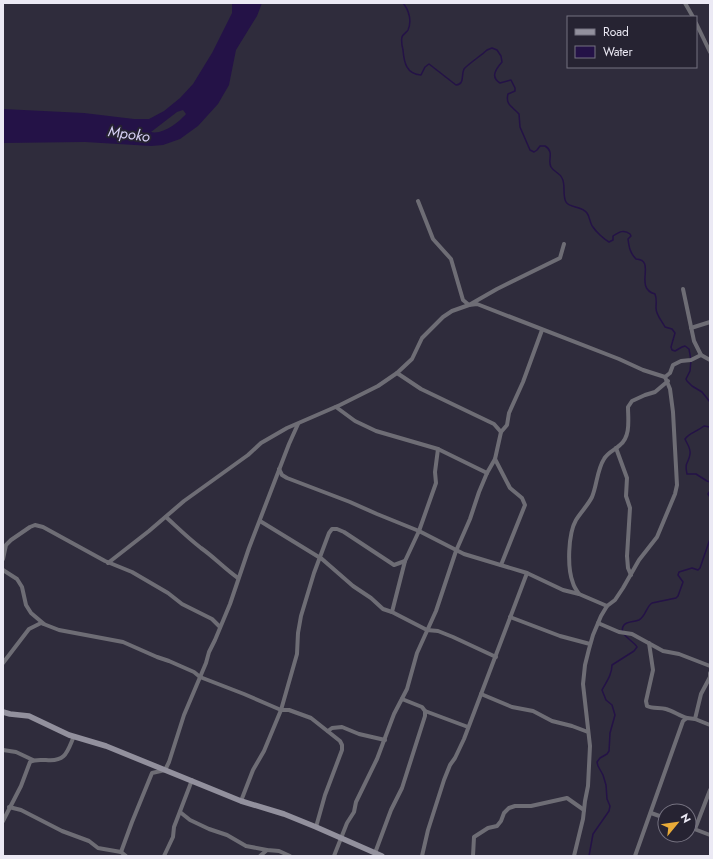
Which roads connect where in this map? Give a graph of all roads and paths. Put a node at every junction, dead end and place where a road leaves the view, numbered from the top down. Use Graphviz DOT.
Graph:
graph roads {
  1 [pos="685,3"];
  2 [pos="692,16"];
  3 [pos="697,25"];
  4 [pos="710,52"];
  5 [pos="418,200"];
  6 [pos="564,244"];
  7 [pos="683,289"];
  8 [pos="469,305"];
  9 [pos="710,322"];
  10 [pos="691,328"];
  11 [pos="542,330"];
  12 [pos="701,355"];
  13 [pos="710,360"];
  14 [pos="397,372"];
  15 [pos="667,379"];
  16 [pos="336,407"];
  17 [pos="298,423"];
  18 [pos="501,432"];
  19 [pos="616,448"];
  20 [pos="438,449"];
  21 [pos="495,459"];
  22 [pos="279,469"];
  23 [pos="486,473"];
  24 [pos="166,517"];
  25 [pos="260,521"];
  26 [pos="419,531"];
  27 [pos="456,551"];
  28 [pos="320,558"];
  29 [pos="3,559"];
  30 [pos="405,561"];
  31 [pos="108,562"];
  32 [pos="501,565"];
  33 [pos="3,570"];
  34 [pos="527,573"];
  35 [pos="631,575"];
  36 [pos="238,578"];
  37 [pos="579,594"];
  38 [pos="607,606"];
  39 [pos="392,612"];
  40 [pos="510,617"];
  41 [pos="44,624"];
  42 [pos="598,624"];
  43 [pos="220,627"];
  44 [pos="427,630"];
  45 [pos="649,643"];
  46 [pos="590,644"];
  47 [pos="496,657"];
  48 [pos="3,663"];
  49 [pos="710,666"];
  50 [pos="710,673"];
  51 [pos="200,677"];
  52 [pos="481,694"];
  53 [pos="402,699"];
  54 [pos="281,710"];
  55 [pos="425,711"];
  56 [pos="3,712"];
  57 [pos="687,718"];
  58 [pos="695,719"];
  59 [pos="710,725"];
  60 [pos="468,727"];
  61 [pos="328,731"];
  62 [pos="588,732"];
  63 [pos="74,736"];
  64 [pos="385,740"];
  65 [pos="3,750"];
  66 [pos="32,760"];
  67 [pos="165,770"];
  68 [pos="192,780"];
  69 [pos="710,790"];
  70 [pos="241,801"];
  71 [pos="9,807"];
  72 [pos="584,810"];
  73 [pos="180,812"];
  74 [pos="651,813"];
  75 [pos="657,815"];
  76 [pos="3,821"];
  77 [pos="697,824"];
  78 [pos="316,827"];
  79 [pos="697,830"];
  80 [pos="710,835"];
  81 [pos="341,837"];
  82 [pos="267,850"];
  83 [pos="121,852"];
  84 [pos="375,853"];
  85 [pos="126,856"];
  86 [pos="164,856"];
  87 [pos="260,856"];
  88 [pos="290,856"];
  89 [pos="334,856"];
  90 [pos="382,856"];
  91 [pos="422,856"];
  92 [pos="473,856"];
  93 [pos="574,856"];
  94 [pos="635,856"];
  1 -- 2 [label="street"];
  3 -- 4 [label="street"];
  5 -- 8 [label="street"];
  6 -- 8 [label="street"];
  7 -- 10 [label="street"];
  8 -- 11 [label="street"];
  8 -- 14 [label="street"];
  9 -- 10 [label="street"];
  10 -- 12 [label="street"];
  11 -- 15 [label="street"];
  11 -- 18 [label="street"];
  12 -- 13 [label="street"];
  12 -- 15 [label="street"];
  14 -- 16 [label="street"];
  14 -- 18 [label="street"];
  15 -- 19 [label="street"];
  15 -- 35 [label="street"];
  16 -- 17 [label="street"];
  16 -- 20 [label="street"];
  17 -- 22 [label="street"];
  17 -- 24 [label="street"];
  18 -- 21 [label="street"];
  19 -- 35 [label="street"];
  19 -- 37 [label="street"];
  20 -- 23 [label="street"];
  20 -- 26 [label="street"];
  21 -- 23 [label="street"];
  21 -- 32 [label="street"];
  22 -- 25 [label="street"];
  22 -- 26 [label="street"];
  23 -- 27 [label="street"];
  24 -- 31 [label="street"];
  24 -- 36 [label="street"];
  25 -- 28 [label="street"];
  25 -- 36 [label="street"];
  26 -- 27 [label="street"];
  26 -- 30 [label="street"];
  27 -- 32 [label="street"];
  27 -- 44 [label="street"];
  28 -- 30 [label="street"];
  28 -- 39 [label="street"];
  28 -- 54 [label="street"];
  29 -- 31 [label="street"];
  30 -- 39 [label="street"];
  31 -- 43 [label="street"];
  32 -- 34 [label="street"];
  33 -- 41 [label="street"];
  34 -- 37 [label="street"];
  34 -- 40 [label="street"];
  35 -- 38 [label="street"];
  36 -- 43 [label="street"];
  37 -- 38 [label="street"];
  38 -- 42 [label="street"];
  39 -- 44 [label="street"];
  40 -- 46 [label="street"];
  40 -- 47 [label="street"];
  41 -- 48 [label="street"];
  41 -- 51 [label="street"];
  42 -- 45 [label="street"];
  42 -- 46 [label="street"];
  43 -- 51 [label="street"];
  44 -- 47 [label="street"];
  44 -- 53 [label="street"];
  45 -- 49 [label="street"];
  45 -- 57 [label="street"];
  46 -- 62 [label="street"];
  47 -- 52 [label="street"];
  50 -- 58 [label="street"];
  51 -- 54 [label="street"];
  51 -- 67 [label="street"];
  52 -- 60 [label="street"];
  52 -- 62 [label="street"];
  53 -- 55 [label="street"];
  53 -- 64 [label="street"];
  54 -- 61 [label="street"];
  54 -- 70 [label="street"];
  55 -- 60 [label="street"];
  55 -- 84 [label="street"];
  56 -- 63 [label="street"];
  57 -- 58 [label="street"];
  57 -- 74 [label="street"];
  58 -- 59 [label="street"];
  60 -- 91 [label="street"];
  61 -- 64 [label="street"];
  61 -- 78 [label="street"];
  62 -- 72 [label="street"];
  63 -- 66 [label="street"];
  63 -- 67 [label="street"];
  64 -- 81 [label="street"];
  65 -- 66 [label="street"];
  66 -- 71 [label="street"];
  67 -- 68 [label="street"];
  67 -- 83 [label="street"];
  68 -- 70 [label="street"];
  68 -- 73 [label="street"];
  69 -- 77 [label="street"];
  70 -- 78 [label="street"];
  71 -- 76 [label="street"];
  71 -- 83 [label="street"];
  72 -- 92 [label="street"];
  72 -- 93 [label="street"];
  73 -- 82 [label="street"];
  73 -- 86 [label="street"];
  74 -- 75 [label="street"];
  74 -- 94 [label="street"];
  78 -- 81 [label="street"];
  79 -- 80 [label="street"];
  81 -- 84 [label="street"];
  81 -- 89 [label="street"];
  82 -- 87 [label="street"];
  82 -- 88 [label="street"];
  83 -- 85 [label="street"];
  84 -- 90 [label="street"];
}
